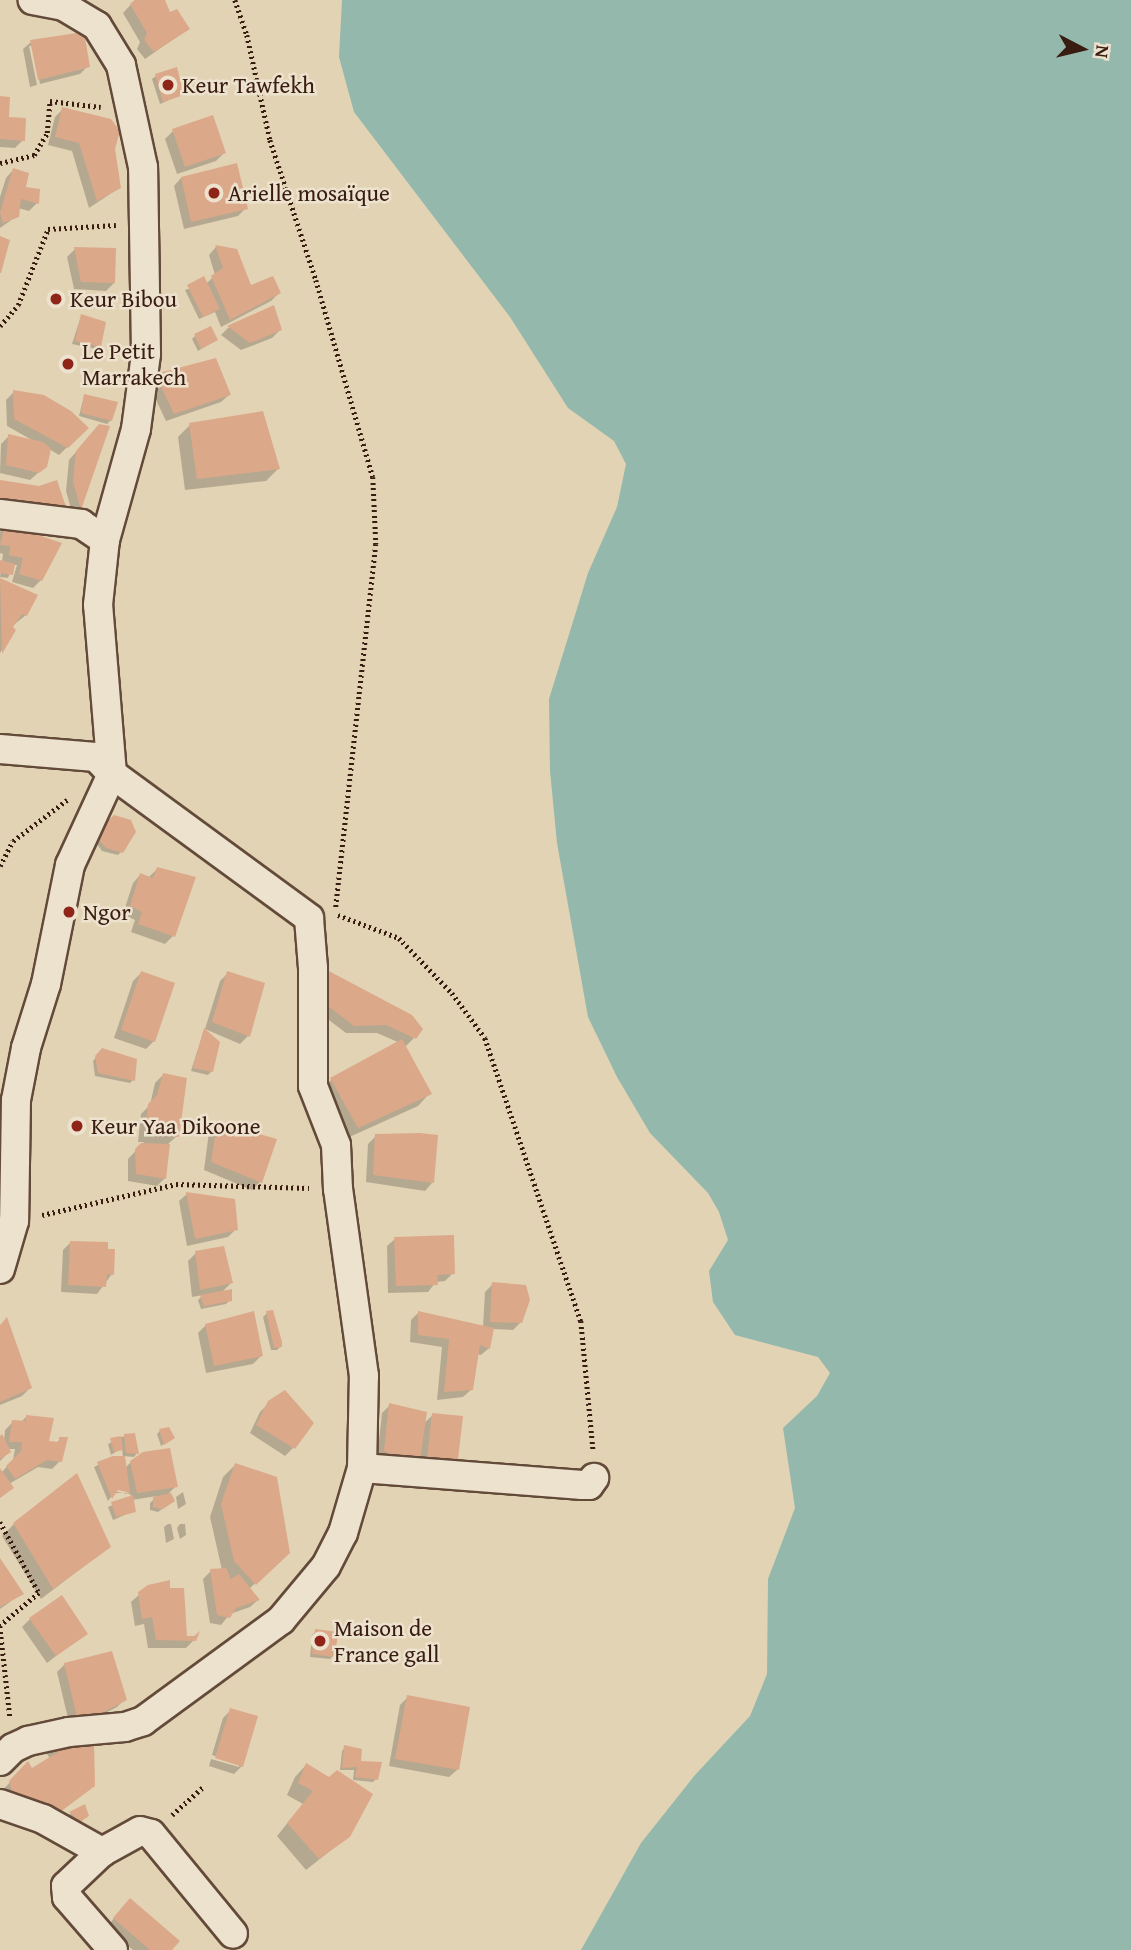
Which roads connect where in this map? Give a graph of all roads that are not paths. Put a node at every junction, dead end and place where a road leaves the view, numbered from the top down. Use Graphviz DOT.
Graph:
graph roads {
  1 [pos="33,0"];
  2 [pos="0,514"];
  3 [pos="105,540"];
  4 [pos="0,749"];
  5 [pos="112,774"];
  6 [pos="0,1269"];
  7 [pos="362,1468"];
  8 [pos="594,1478"];
  9 [pos="7,1755"];
  10 [pos="0,1804"];
  11 [pos="102,1852"];
  12 [pos="233,1934"];
  13 [pos="113,1950"];
  1 -- 3 [label="street"];
  2 -- 3 [label="street"];
  3 -- 5 [label="street"];
  4 -- 5 [label="street"];
  5 -- 6 [label="street"];
  5 -- 7 [label="street"];
  7 -- 8 [label="street"];
  7 -- 9 [label="street"];
  10 -- 11 [label="street"];
  11 -- 12 [label="street"];
  11 -- 13 [label="street"];
}
